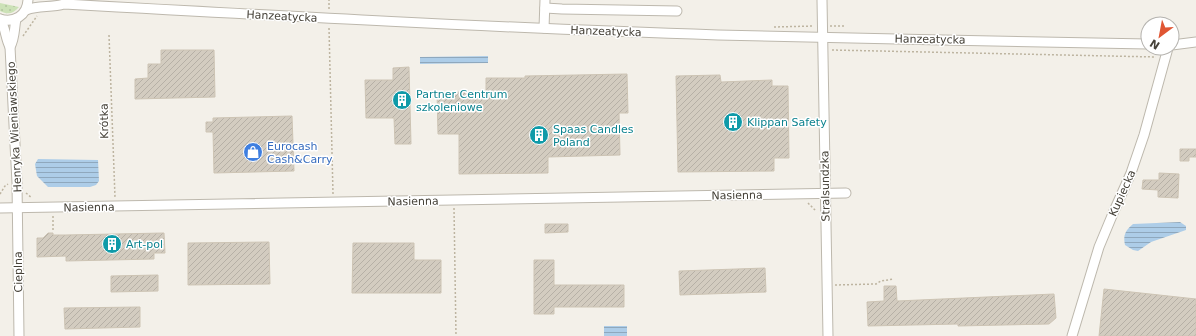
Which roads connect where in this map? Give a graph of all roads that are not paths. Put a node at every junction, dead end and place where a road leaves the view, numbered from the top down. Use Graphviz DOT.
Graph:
graph roads {
  1 [pos="28,0"];
  2 [pos="55,0"];
  3 [pos="822,0"];
  4 [pos="64,4"];
  5 [pos="545,4"];
  6 [pos="26,10"];
  7 [pos="677,11"];
  8 [pos="0,19"];
  9 [pos="16,19"];
  10 [pos="544,28"];
  11 [pos="822,37"];
  12 [pos="1196,42"];
  13 [pos="1140,44"];
  14 [pos="1180,44"];
  15 [pos="1180,46"];
  16 [pos="10,47"];
  17 [pos="1196,49"];
  18 [pos="1166,56"];
  19 [pos="825,194"];
  20 [pos="846,194"];
  21 [pos="0,208"];
  22 [pos="17,208"];
  23 [pos="19,336"];
  24 [pos="828,336"];
  25 [pos="1072,336"];
  1 -- 6 [label="street"];
  2 -- 4 [label="street, Hanzeatycka"];
  3 -- 11 [label="street, Stralsundzka"];
  4 -- 6 [label="street, Hanzeatycka"];
  4 -- 10 [label="street, Hanzeatycka"];
  5 -- 7 [label="street"];
  5 -- 10 [label="street"];
  6 -- 9 [label="street"];
  8 -- 9 [label="street"];
  8 -- 16 [label="street, Henryka Wieniawskiego"];
  9 -- 16 [label="street, Henryka Wieniawskiego"];
  10 -- 11 [label="street, Hanzeatycka"];
  11 -- 13 [label="street, Hanzeatycka"];
  11 -- 19 [label="street, Stralsundzka"];
  12 -- 14 [label="street"];
  15 -- 17 [label="street"];
  16 -- 22 [label="street, Henryka Wieniawskiego"];
  18 -- 25 [label="street, Kupiecka"];
  19 -- 20 [label="street, Nasienna"];
  19 -- 22 [label="street, Nasienna"];
  19 -- 24 [label="street, Stralsundzka"];
  21 -- 22 [label="street, Nasienna"];
  22 -- 23 [label="street, Cieplna"];
}
